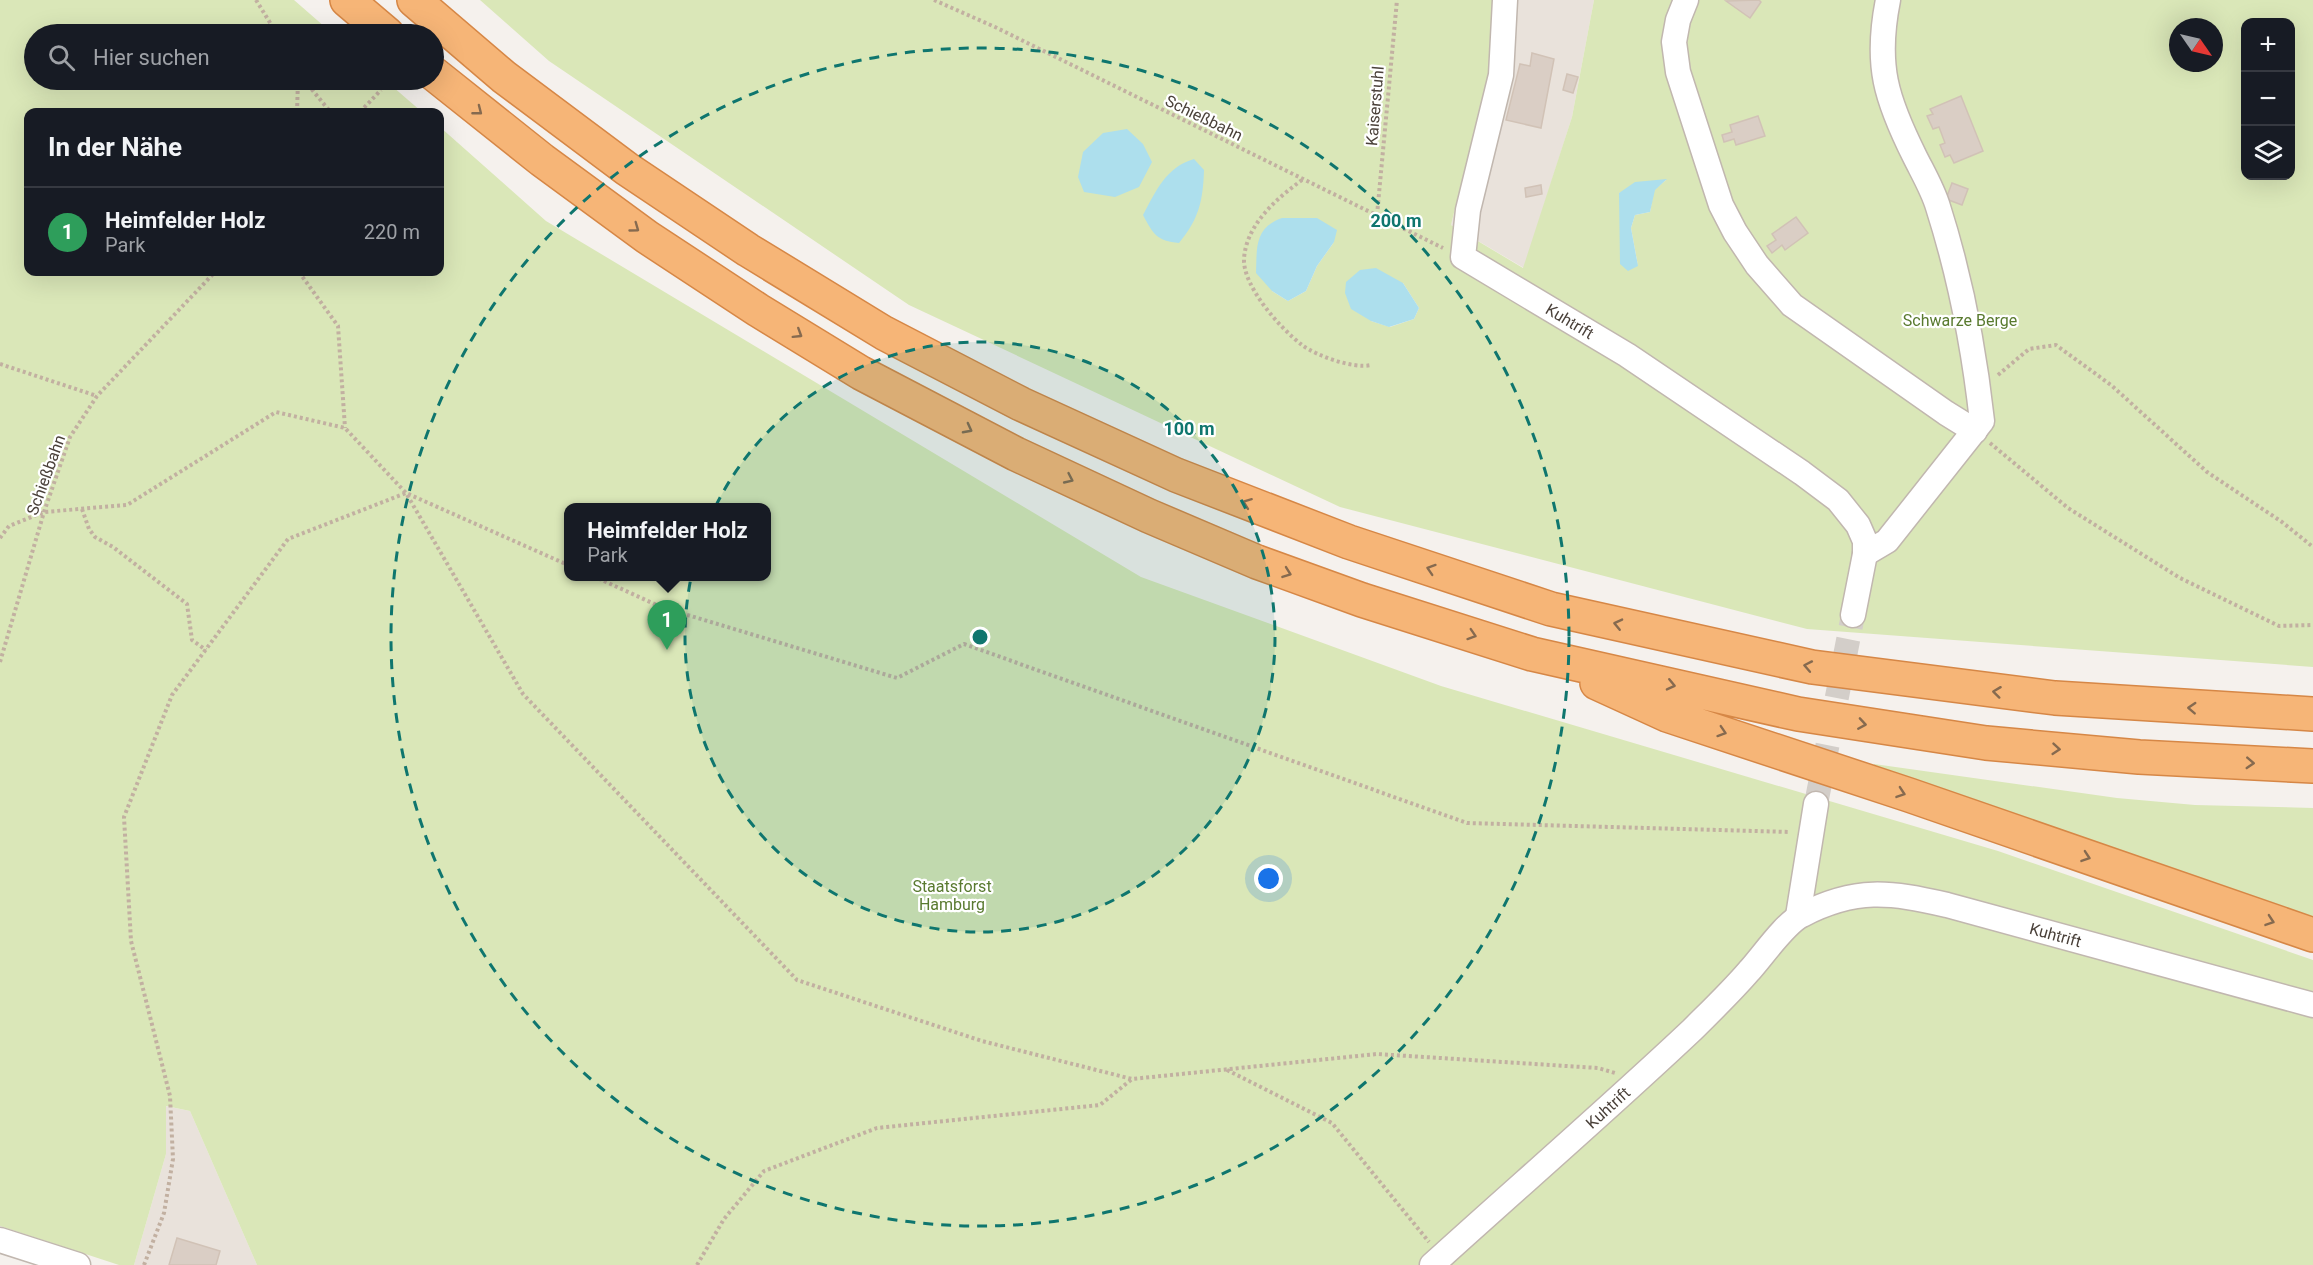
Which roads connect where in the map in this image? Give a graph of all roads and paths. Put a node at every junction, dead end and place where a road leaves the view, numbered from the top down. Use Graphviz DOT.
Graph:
graph roads {
  1 [pos="256,0"];
  2 [pos="346,0"];
  3 [pos="414,0"];
  4 [pos="934,0"];
  5 [pos="1397,0"];
  6 [pos="1505,0"];
  7 [pos="1686,0"];
  8 [pos="1888,0"];
  9 [pos="271,24"];
  10 [pos="375,24"];
  11 [pos="442,24"];
  12 [pos="444,26"];
  13 [pos="444,82"];
  14 [pos="298,90"];
  15 [pos="312,90"];
  16 [pos="381,90"];
  17 [pos="297,108"];
  18 [pos="327,108"];
  19 [pos="364,108"];
  20 [pos="1302,180"];
  21 [pos="1377,215"];
  22 [pos="1463,257"];
  23 [pos="212,276"];
  24 [pos="302,276"];
  25 [pos="0,364"];
  26 [pos="1371,365"];
  27 [pos="97,396"];
  28 [pos="1981,407"];
  29 [pos="345,428"];
  30 [pos="1975,431"];
  31 [pos="406,493"];
  32 [pos="82,509"];
  33 [pos="44,512"];
  34 [pos="0,538"];
  35 [pos="2313,547"];
  36 [pos="1865,554"];
  37 [pos="564,564"];
  38 [pos="604,581"];
  39 [pos="1853,615"];
  40 [pos="2313,625"];
  41 [pos="206,650"];
  42 [pos="1532,654"];
  43 [pos="0,662"];
  44 [pos="2313,714"];
  45 [pos="2313,766"];
  46 [pos="1816,804"];
  47 [pos="1810,833"];
  48 [pos="1798,916"];
  49 [pos="2313,935"];
  50 [pos="2313,1005"];
  51 [pos="1226,1069"];
  52 [pos="1132,1078"];
  53 [pos="1629,1086"];
  54 [pos="0,1240"];
  55 [pos="1436,1261"];
  56 [pos="78,1265"];
  57 [pos="144,1265"];
  58 [pos="697,1265"];
  1 -- 9 [label="path"];
  2 -- 10 [label="highway"];
  11 -- 3 [label="highway, one-way"];
  4 -- 20 [label="path, Schießbahn"];
  5 -- 21 [label="path, Kaiserstuhl"];
  6 -- 22 [label="street"];
  7 -- 30 [label="street"];
  8 -- 28 [label="street"];
  44 -- 12 [label="highway, one-way"];
  13 -- 42 [label="highway, one-way"];
  14 -- 17 [label="path"];
  15 -- 18 [label="path"];
  16 -- 19 [label="path"];
  20 -- 21 [label="path, Schießbahn"];
  20 -- 26 [label="path"];
  21 -- 22 [label="path, Schießbahn"];
  22 -- 36 [label="street, Kuhtrift"];
  23 -- 27 [label="path, Schießbahn"];
  24 -- 29 [label="path"];
  25 -- 27 [label="path"];
  27 -- 33 [label="path, Schießbahn"];
  28 -- 30 [label="street"];
  28 -- 35 [label="path"];
  29 -- 31 [label="path"];
  29 -- 32 [label="path"];
  30 -- 36 [label="street"];
  30 -- 40 [label="path"];
  31 -- 37 [label="path"];
  31 -- 41 [label="path"];
  31 -- 52 [label="path"];
  32 -- 33 [label="path"];
  32 -- 41 [label="path"];
  33 -- 34 [label="path"];
  33 -- 43 [label="path, Schießbahn"];
  36 -- 39 [label="street, Kuhtrift"];
  38 -- 47 [label="path"];
  41 -- 57 [label="path"];
  42 -- 45 [label="highway, one-way"];
  42 -- 49 [label="highway, one-way"];
  46 -- 47 [label="street"];
  47 -- 48 [label="street"];
  48 -- 50 [label="street, Kuhtrift"];
  48 -- 53 [label="street, Kuhtrift"];
  51 -- 52 [label="path"];
  51 -- 53 [label="path"];
  51 -- 55 [label="path"];
  52 -- 58 [label="path"];
  53 -- 55 [label="street, Kuhtrift"];
  54 -- 56 [label="street"];
}
